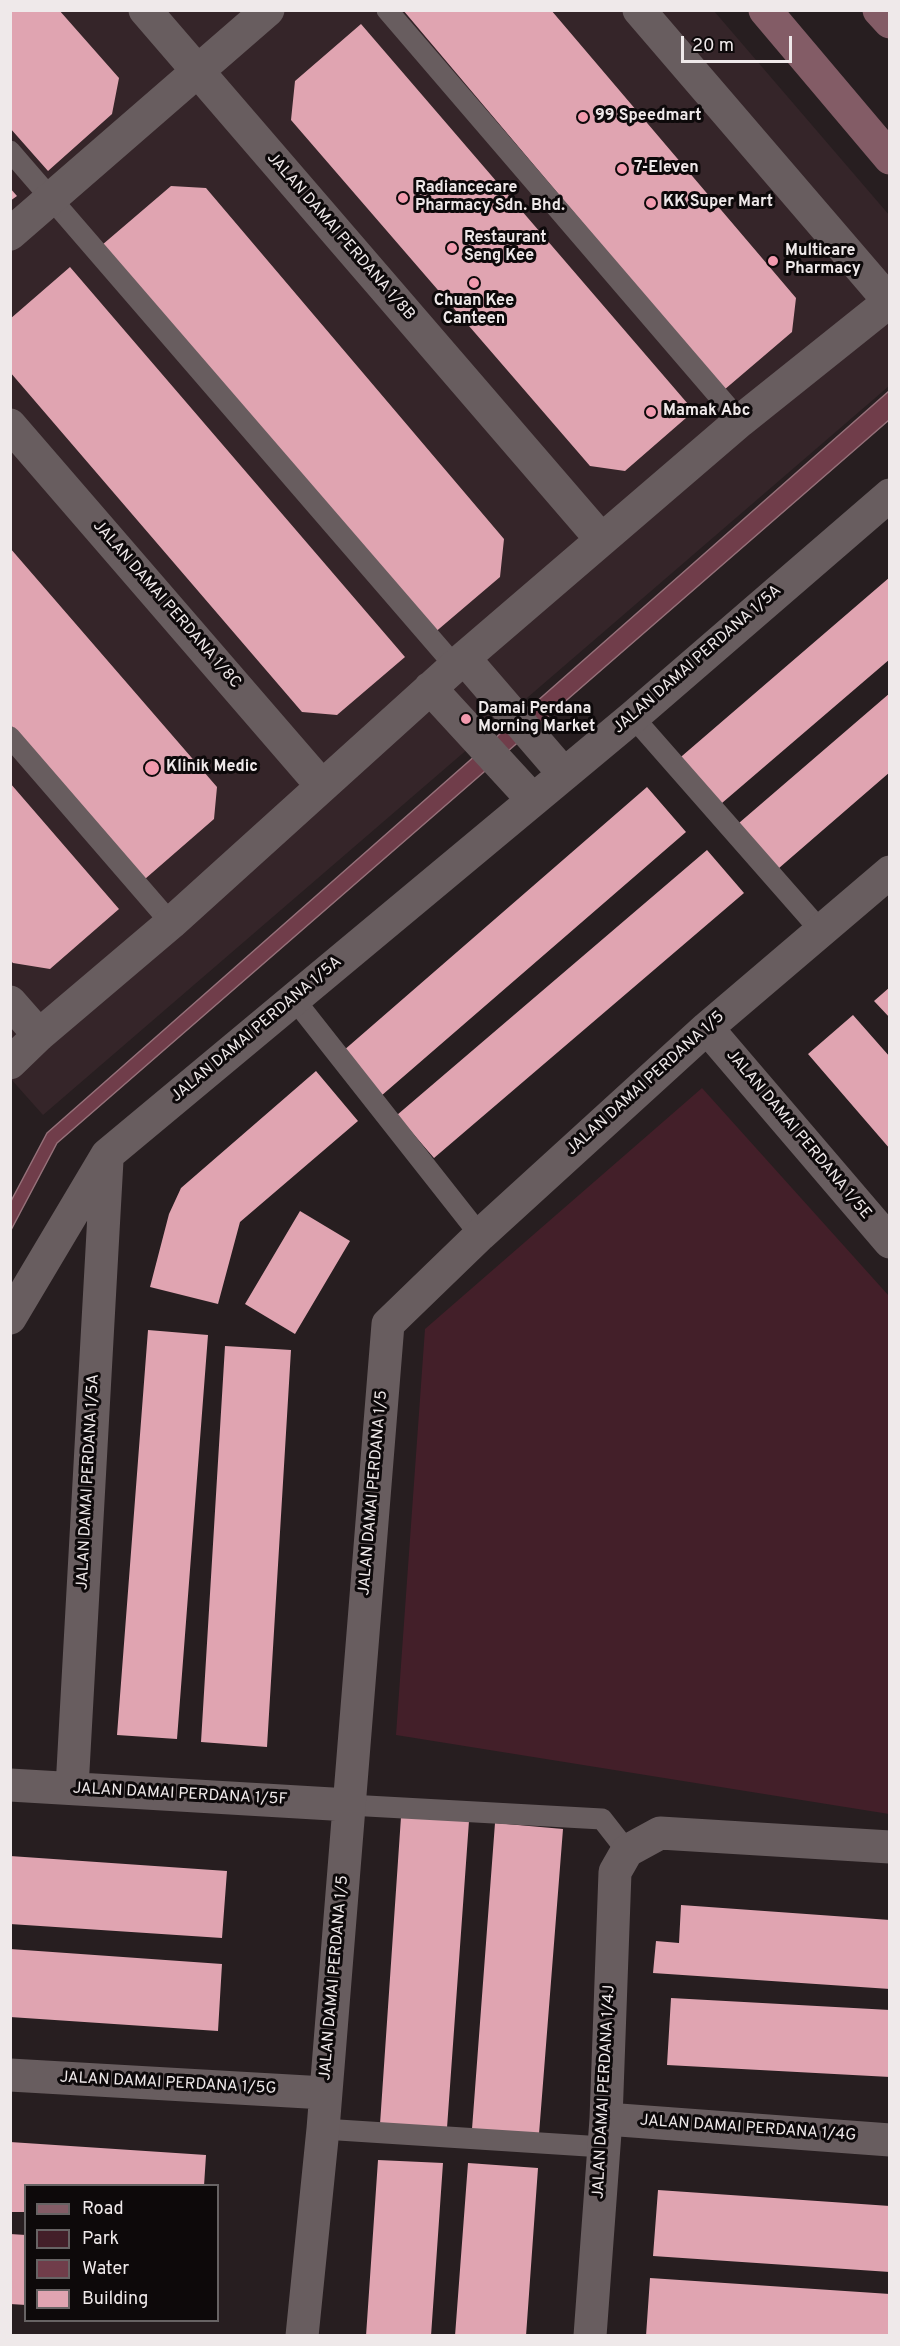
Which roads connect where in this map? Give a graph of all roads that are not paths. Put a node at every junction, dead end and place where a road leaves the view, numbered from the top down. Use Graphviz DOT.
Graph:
graph roads {
  1 [pos="145,10"];
  2 [pos="268,10"];
  3 [pos="387,10"];
  4 [pos="639,10"];
  5 [pos="765,10"];
  6 [pos="879,10"];
  7 [pos="890,22"];
  8 [pos="197,72"];
  9 [pos="10,151"];
  10 [pos="890,158"];
  11 [pos="51,199"];
  12 [pos="10,234"];
  13 [pos="889,301"];
  14 [pos="740,421"];
  15 [pos="10,425"];
  16 [pos="890,495"];
  17 [pos="601,539"];
  18 [pos="459,662"];
  19 [pos="430,688"];
  20 [pos="633,717"];
  21 [pos="10,737"];
  22 [pos="555,764"];
  23 [pos="322,786"];
  24 [pos="524,790"];
  25 [pos="890,872"];
  26 [pos="171,923"];
  27 [pos="821,931"];
  28 [pos="294,999"];
  29 [pos="10,1002"];
  30 [pos="707,1028"];
  31 [pos="39,1035"];
  32 [pos="10,1064"];
  33 [pos="107,1155"];
  34 [pos="480,1235"];
  35 [pos="890,1242"];
  36 [pos="10,1318"];
  37 [pos="10,1785"];
  38 [pos="72,1788"];
  39 [pos="349,1805"];
  40 [pos="890,1847"];
  41 [pos="627,1851"];
  42 [pos="10,2075"];
  43 [pos="325,2093"];
  44 [pos="323,2129"];
  45 [pos="605,2133"];
  46 [pos="890,2140"];
  47 [pos="302,2336"];
  48 [pos="590,2336"];
  1 -- 8 [label="street, JALAN DAMAI PERDANA 1/8B"];
  2 -- 8 [label="street"];
  3 -- 14 [label="lane"];
  4 -- 13 [label="street"];
  5 -- 10 [label="main road"];
  6 -- 7 [label="main road"];
  8 -- 11 [label="street"];
  8 -- 17 [label="street, JALAN DAMAI PERDANA 1/8B"];
  9 -- 11 [label="lane"];
  11 -- 12 [label="street"];
  11 -- 18 [label="lane"];
  13 -- 14 [label="street"];
  14 -- 17 [label="street"];
  15 -- 23 [label="street, JALAN DAMAI PERDANA 1/8C"];
  16 -- 20 [label="street, JALAN DAMAI PERDANA 1/5A"];
  17 -- 18 [label="street"];
  18 -- 19 [label="street"];
  18 -- 22 [label="street"];
  19 -- 23 [label="street"];
  19 -- 24 [label="street"];
  20 -- 22 [label="street, JALAN DAMAI PERDANA 1/5A"];
  20 -- 27 [label="lane"];
  21 -- 26 [label="lane"];
  22 -- 24 [label="street, JALAN DAMAI PERDANA 1/5A"];
  23 -- 26 [label="street"];
  24 -- 28 [label="street, JALAN DAMAI PERDANA 1/5A"];
  25 -- 27 [label="street, JALAN DAMAI PERDANA 1/5"];
  26 -- 31 [label="street"];
  27 -- 30 [label="street, JALAN DAMAI PERDANA 1/5"];
  28 -- 33 [label="street, JALAN DAMAI PERDANA 1/5A"];
  28 -- 34 [label="lane"];
  29 -- 31 [label="street"];
  30 -- 34 [label="street, JALAN DAMAI PERDANA 1/5"];
  30 -- 35 [label="street, JALAN DAMAI PERDANA 1/5E"];
  31 -- 32 [label="street"];
  33 -- 36 [label="street"];
  33 -- 38 [label="street, JALAN DAMAI PERDANA 1/5A"];
  34 -- 39 [label="street, JALAN DAMAI PERDANA 1/5"];
  37 -- 38 [label="street, JALAN DAMAI PERDANA 1/5F"];
  38 -- 39 [label="street, JALAN DAMAI PERDANA 1/5F"];
  39 -- 41 [label="lane"];
  39 -- 43 [label="street, JALAN DAMAI PERDANA 1/5"];
  40 -- 41 [label="street"];
  41 -- 45 [label="street, JALAN DAMAI PERDANA 1/4J"];
  42 -- 43 [label="street, JALAN DAMAI PERDANA 1/5G"];
  43 -- 44 [label="street, JALAN DAMAI PERDANA 1/5"];
  44 -- 45 [label="lane"];
  44 -- 47 [label="street, JALAN DAMAI PERDANA 1/5"];
  45 -- 46 [label="street, JALAN DAMAI PERDANA 1/4G"];
  45 -- 48 [label="street, JALAN DAMAI PERDANA 1/4J"];
}
